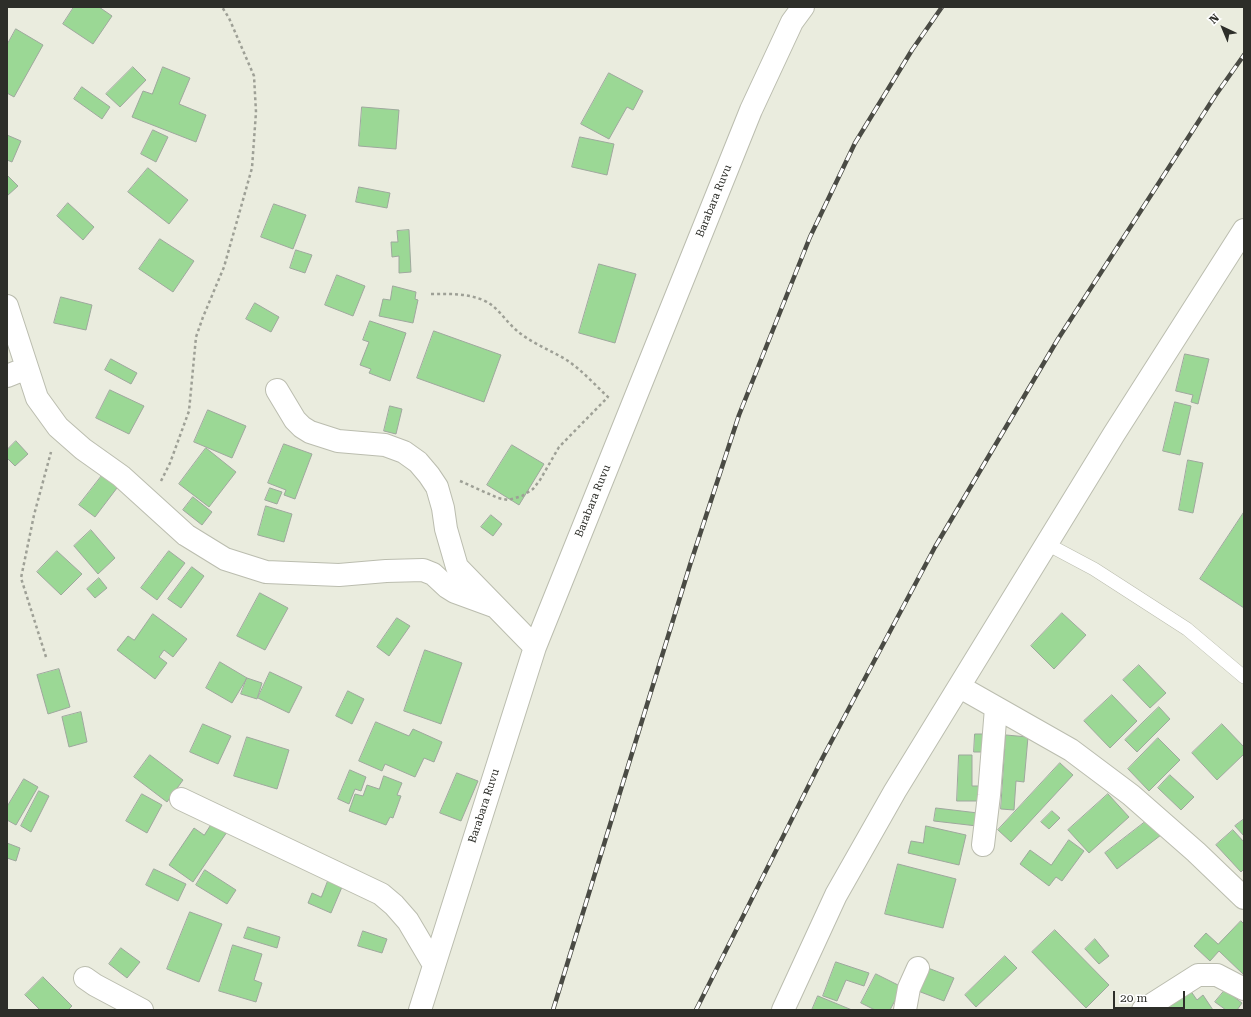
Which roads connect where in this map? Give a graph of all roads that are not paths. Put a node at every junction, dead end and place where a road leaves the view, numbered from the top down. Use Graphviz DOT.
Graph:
graph roads {
  1 [pos="803,7"];
  2 [pos="1244,230"];
  3 [pos="7,306"];
  4 [pos="17,372"];
  5 [pos="277,390"];
  6 [pos="1047,544"];
  7 [pos="496,607"];
  8 [pos="535,647"];
  9 [pos="1244,677"];
  10 [pos="960,687"];
  11 [pos="996,708"];
  12 [pos="181,799"];
  13 [pos="983,845"];
  14 [pos="1244,898"];
  15 [pos="434,965"];
  16 [pos="918,968"];
  17 [pos="85,978"];
  18 [pos="1244,989"];
  19 [pos="142,1010"];
  20 [pos="420,1010"];
  21 [pos="783,1010"];
  22 [pos="905,1010"];
  23 [pos="1143,1010"];
  1 -- 8 [label="street, Barabara Ruvu"];
  2 -- 6 [label="street"];
  3 -- 4 [label="street"];
  4 -- 7 [label="street"];
  5 -- 7 [label="street"];
  6 -- 9 [label="lane"];
  6 -- 10 [label="street"];
  7 -- 8 [label="street"];
  8 -- 15 [label="street, Barabara Ruvu"];
  10 -- 11 [label="street"];
  10 -- 21 [label="street"];
  11 -- 13 [label="street"];
  11 -- 14 [label="street"];
  12 -- 15 [label="street"];
  15 -- 20 [label="street, Barabara Ruvu"];
  16 -- 22 [label="street"];
  17 -- 19 [label="street"];
  18 -- 23 [label="street"];
}
